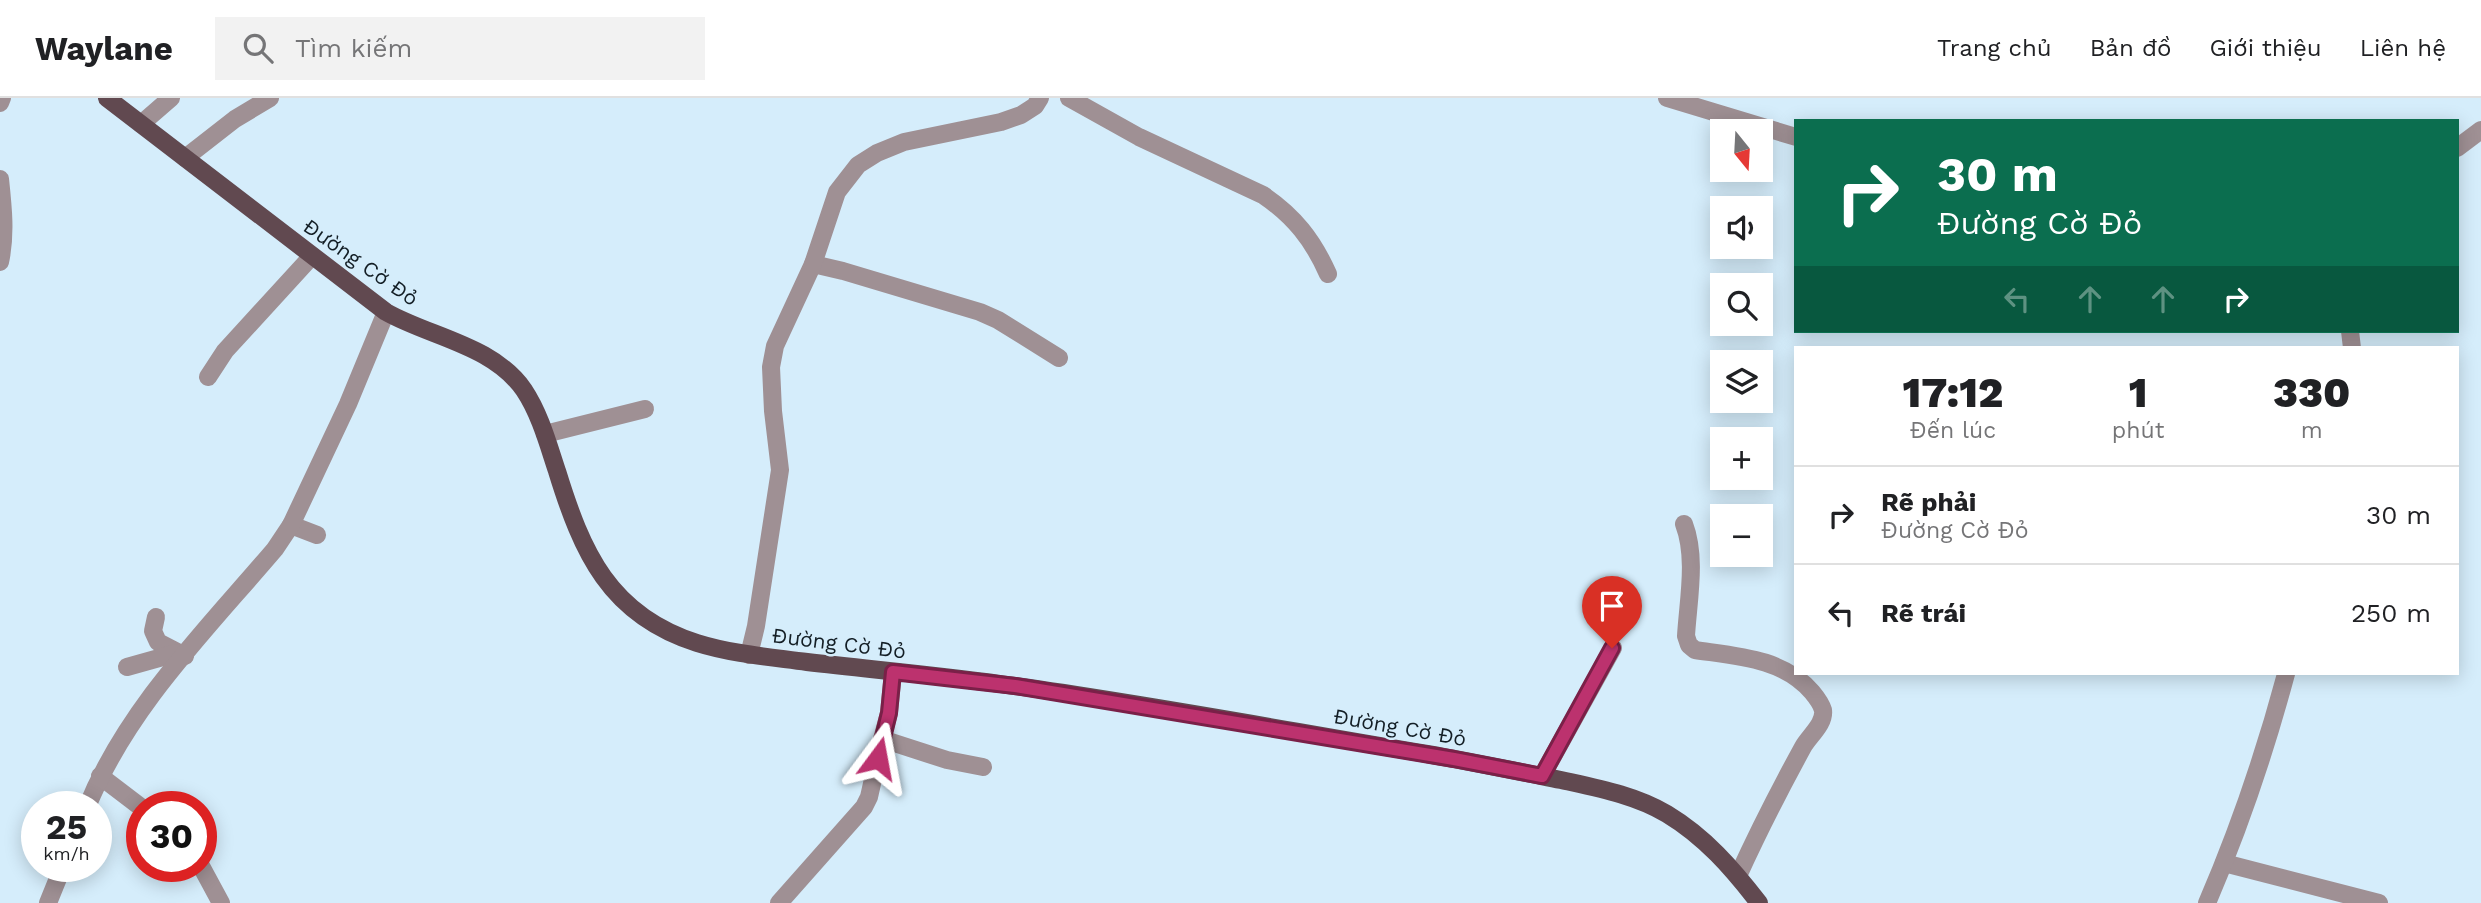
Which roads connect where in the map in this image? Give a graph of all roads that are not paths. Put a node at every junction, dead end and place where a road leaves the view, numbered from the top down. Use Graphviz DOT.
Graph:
graph roads {
  1 [pos="2,98"];
  2 [pos="107,98"];
  3 [pos="172,98"];
  4 [pos="270,98"];
  5 [pos="1041,98"];
  6 [pos="1069,98"];
  7 [pos="1667,98"];
  8 [pos="0,103"];
  9 [pos="141,124"];
  10 [pos="2481,130"];
  11 [pos="1794,137"];
  12 [pos="2459,146"];
  13 [pos="185,158"];
  14 [pos="0,179"];
  15 [pos="312,256"];
  16 [pos="0,262"];
  17 [pos="813,264"];
  18 [pos="1328,274"];
  19 [pos="386,312"];
  20 [pos="1059,358"];
  21 [pos="208,377"];
  22 [pos="645,409"];
  23 [pos="545,434"];
  24 [pos="1685,524"];
  25 [pos="291,525"];
  26 [pos="317,536"];
  27 [pos="156,617"];
  28 [pos="1612,648"];
  29 [pos="181,654"];
  30 [pos="749,655"];
  31 [pos="127,667"];
  32 [pos="893,672"];
  33 [pos="2287,675"];
  34 [pos="882,739"];
  35 [pos="983,767"];
  36 [pos="100,776"];
  37 [pos="1542,776"];
  38 [pos="94,791"];
  39 [pos="126,796"];
  40 [pos="2224,863"];
  41 [pos="1738,876"];
  42 [pos="57,882"];
  43 [pos="210,882"];
  44 [pos="48,903"];
  45 [pos="221,903"];
  46 [pos="779,903"];
  47 [pos="1759,903"];
  48 [pos="2207,903"];
  49 [pos="2379,903"];
  1 -- 8 [label="street"];
  2 -- 9 [label="main road, Đường Cờ Đỏ"];
  3 -- 9 [label="street"];
  4 -- 13 [label="street"];
  5 -- 17 [label="street"];
  6 -- 18 [label="street"];
  7 -- 11 [label="street"];
  9 -- 13 [label="main road, Đường Cờ Đỏ"];
  10 -- 12 [label="street"];
  13 -- 15 [label="main road, Đường Cờ Đỏ"];
  14 -- 16 [label="street"];
  15 -- 19 [label="main road, Đường Cờ Đỏ"];
  15 -- 21 [label="street"];
  17 -- 20 [label="street"];
  17 -- 30 [label="street"];
  19 -- 23 [label="main road, Đường Cờ Đỏ"];
  19 -- 25 [label="street"];
  22 -- 23 [label="street"];
  23 -- 30 [label="main road, Đường Cờ Đỏ"];
  24 -- 41 [label="street"];
  25 -- 26 [label="street"];
  25 -- 29 [label="street"];
  27 -- 29 [label="street"];
  28 -- 37 [label="street"];
  29 -- 31 [label="street"];
  29 -- 36 [label="street"];
  30 -- 32 [label="main road, Đường Cờ Đỏ"];
  32 -- 34 [label="street"];
  32 -- 37 [label="main road, Đường Cờ Đỏ"];
  33 -- 40 [label="street"];
  34 -- 35 [label="street"];
  34 -- 46 [label="street"];
  36 -- 38 [label="street"];
  36 -- 39 [label="street"];
  37 -- 41 [label="main road, Đường Cờ Đỏ"];
  40 -- 48 [label="street"];
  40 -- 49 [label="street"];
  41 -- 47 [label="main road, Đường Cờ Đỏ"];
  42 -- 44 [label="street"];
  43 -- 45 [label="street"];
}
